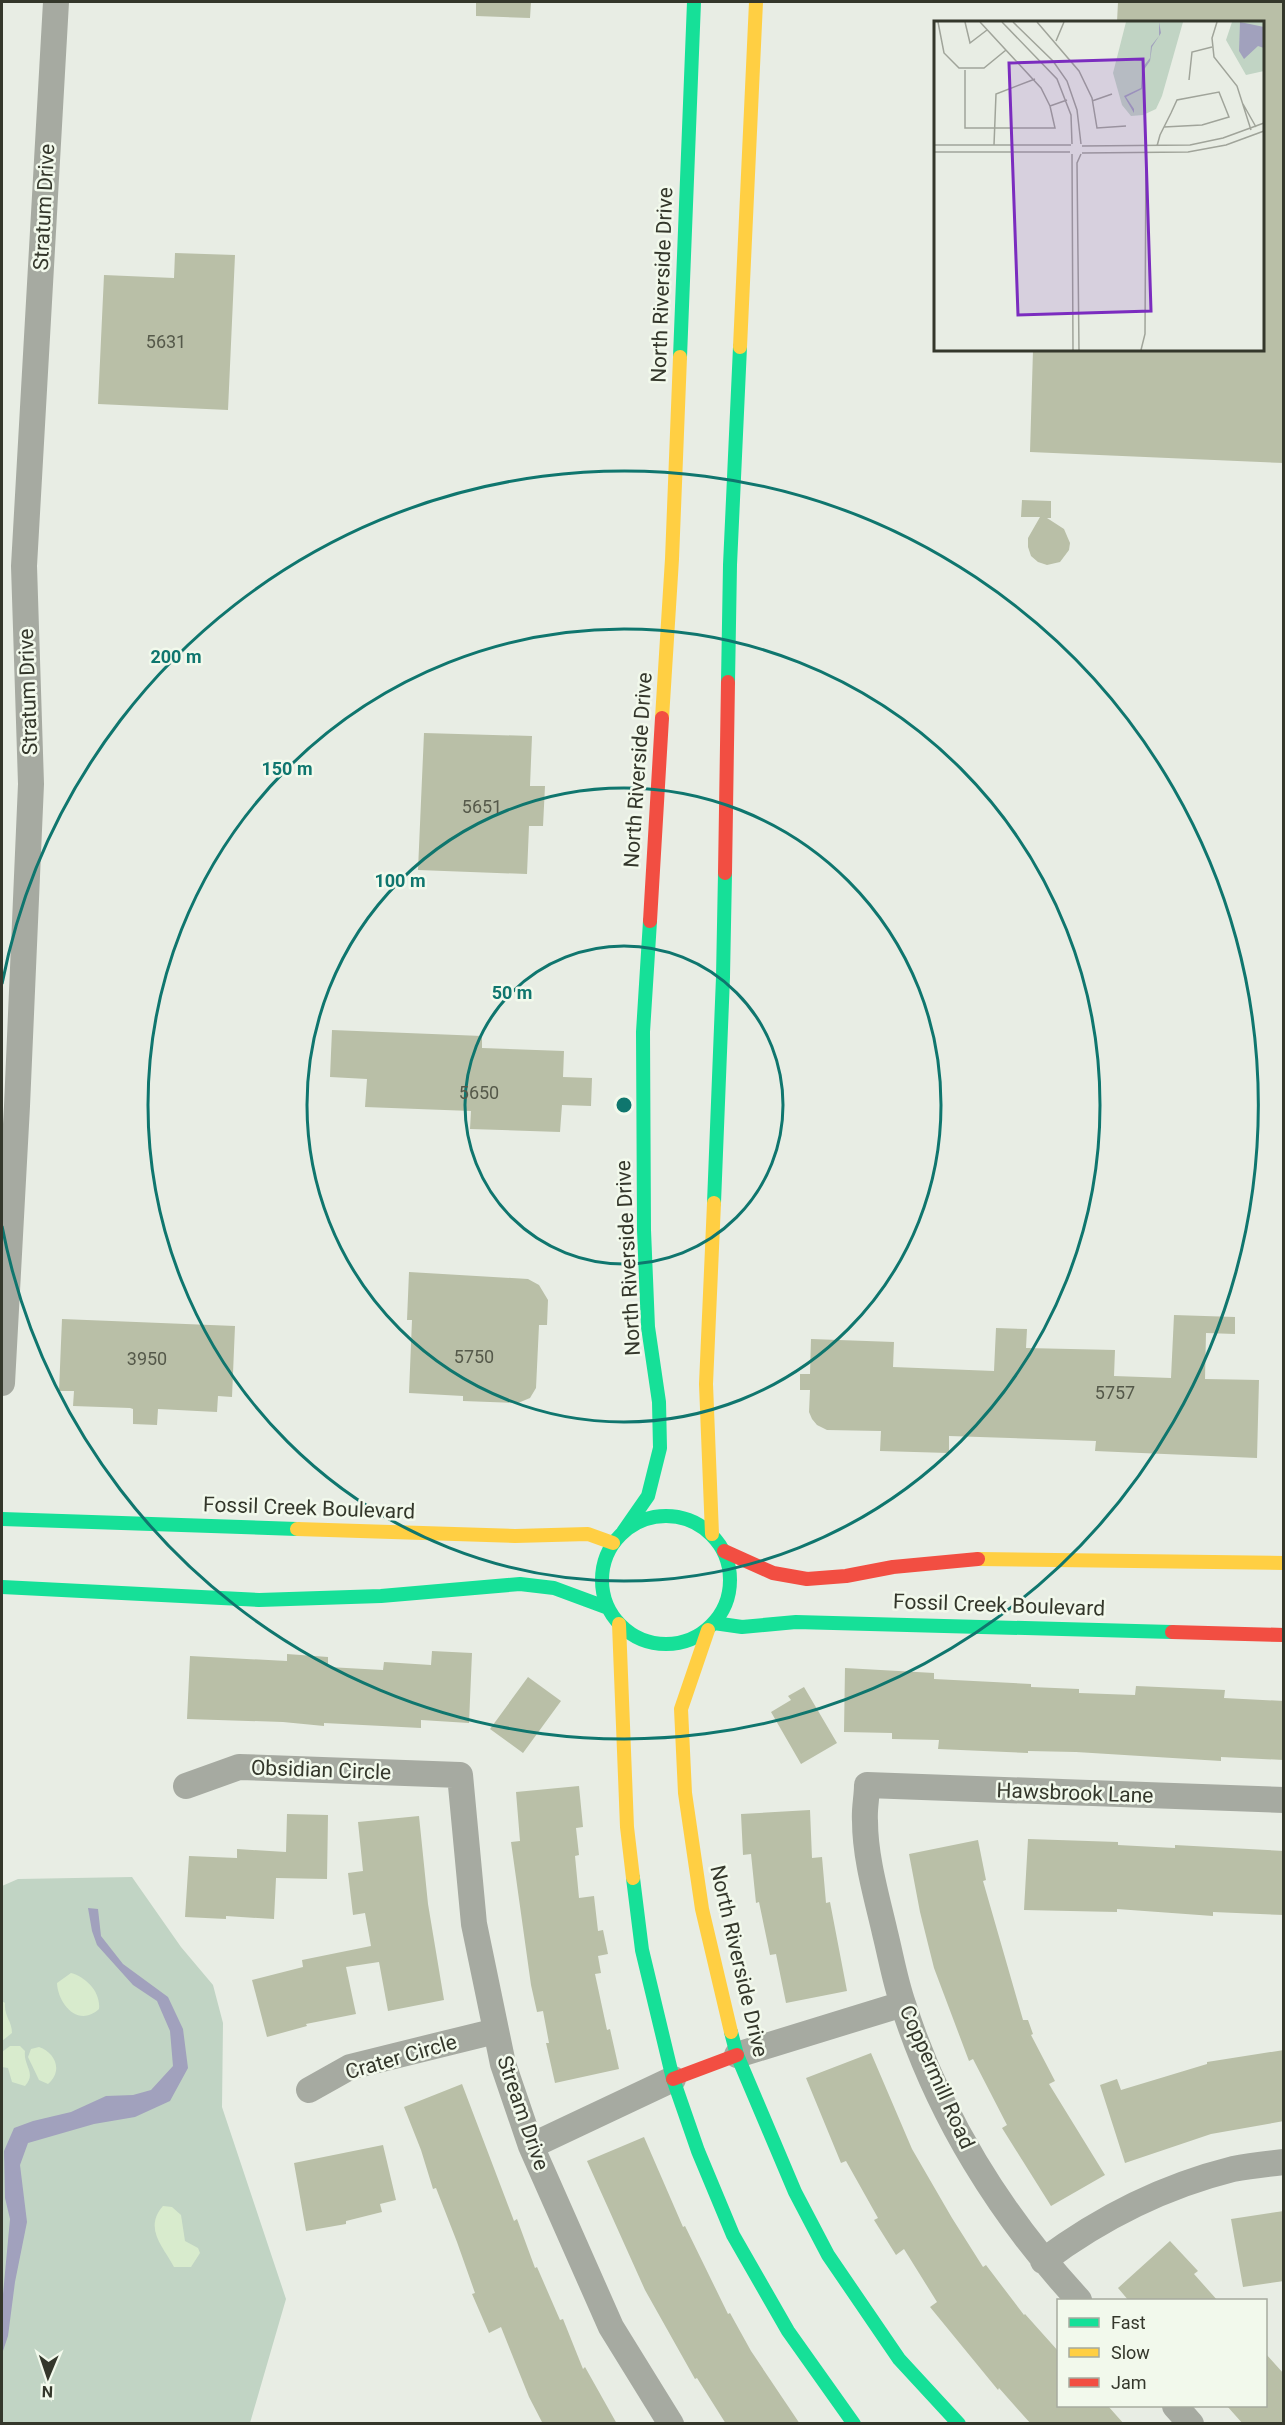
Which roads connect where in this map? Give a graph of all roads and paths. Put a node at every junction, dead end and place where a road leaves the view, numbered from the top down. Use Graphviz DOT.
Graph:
graph roads {
  1 [pos="56,2"];
  2 [pos="694,2"];
  3 [pos="756,2"];
  4 [pos="2,1383"];
  5 [pos="2,1520"];
  6 [pos="623,1532"];
  7 [pos="712,1534"];
  8 [pos="613,1543"];
  9 [pos="724,1551"];
  10 [pos="1284,1563"];
  11 [pos="2,1587"];
  12 [pos="608,1608"];
  13 [pos="619,1624"];
  14 [pos="711,1626"];
  15 [pos="1284,1635"];
  16 [pos="460,1776"];
  17 [pos="867,1785"];
  18 [pos="186,1786"];
  19 [pos="1284,1800"];
  20 [pos="903,2004"];
  21 [pos="496,2031"];
  22 [pos="737,2055"];
  23 [pos="673,2079"];
  24 [pos="309,2090"];
  25 [pos="531,2146"];
  26 [pos="1284,2162"];
  27 [pos="1043,2261"];
  28 [pos="1077,2299"];
  29 [pos="1176,2407"];
  30 [pos="671,2424"];
  31 [pos="854,2424"];
  32 [pos="959,2424"];
  33 [pos="1191,2424"];
  1 -- 4 [label="street, Stratum Drive"];
  2 -- 6 [label="main road, North Riverside Drive"];
  3 -- 7 [label="main road"];
  5 -- 8 [label="main road, Fossil Creek Boulevard"];
  6 -- 7 [label="main road"];
  6 -- 8 [label="main road"];
  7 -- 9 [label="main road"];
  8 -- 12 [label="main road"];
  9 -- 10 [label="main road, Fossil Creek Boulevard"];
  9 -- 14 [label="main road"];
  11 -- 12 [label="main road"];
  12 -- 13 [label="main road"];
  13 -- 14 [label="main road"];
  13 -- 23 [label="main road"];
  14 -- 15 [label="main road, Fossil Creek Boulevard"];
  14 -- 22 [label="main road, North Riverside Drive"];
  16 -- 18 [label="street, Obsidian Circle"];
  16 -- 21 [label="street, Stream Drive"];
  17 -- 19 [label="street, Hawsbrook Lane"];
  17 -- 20 [label="street, Coppermill Road"];
  20 -- 22 [label="street"];
  20 -- 27 [label="street, Coppermill Road"];
  21 -- 24 [label="street, Crater Circle"];
  21 -- 25 [label="street, Stream Drive"];
  22 -- 23 [label="main road"];
  22 -- 32 [label="main road, North Riverside Drive"];
  23 -- 25 [label="street"];
  23 -- 31 [label="main road"];
  25 -- 30 [label="street, Stream Drive"];
  26 -- 27 [label="street"];
  27 -- 28 [label="street, Coppermill Road"];
  29 -- 33 [label="street"];
}
